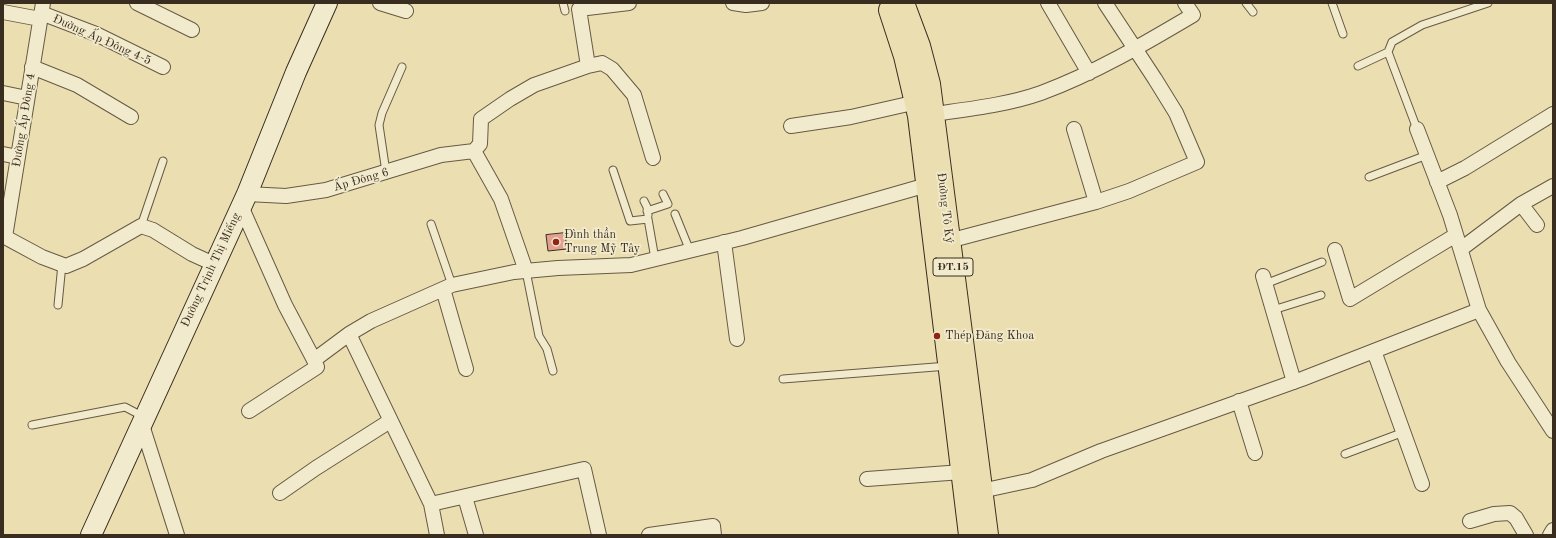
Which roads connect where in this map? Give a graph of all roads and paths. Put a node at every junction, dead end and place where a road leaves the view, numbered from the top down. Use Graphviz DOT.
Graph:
graph roads {
  1 [pos="137,3"];
  2 [pos="327,3"];
  3 [pos="380,3"];
  4 [pos="629,3"];
  5 [pos="733,3"];
  6 [pos="888,3"];
  7 [pos="903,3"];
  8 [pos="1048,3"];
  9 [pos="1105,3"];
  10 [pos="1185,3"];
  11 [pos="1246,3"];
  12 [pos="1332,3"];
  13 [pos="1488,3"];
  14 [pos="612,4"];
  15 [pos="758,4"];
  16 [pos="569,8"];
  17 [pos="406,11"];
  18 [pos="3,12"];
  19 [pos="42,12"];
  20 [pos="1253,12"];
  21 [pos="192,30"];
  22 [pos="1343,34"];
  23 [pos="1136,49"];
  24 [pos="1388,52"];
  25 [pos="588,66"];
  26 [pos="1358,66"];
  27 [pos="32,67"];
  28 [pos="163,67"];
  29 [pos="402,67"];
  30 [pos="1089,73"];
  31 [pos="3,93"];
  32 [pos="27,98"];
  33 [pos="925,108"];
  34 [pos="1553,114"];
  35 [pos="131,117"];
  36 [pos="791,126"];
  37 [pos="1074,129"];
  38 [pos="1417,129"];
  39 [pos="474,151"];
  40 [pos="3,154"];
  41 [pos="1427,155"];
  42 [pos="18,157"];
  43 [pos="653,158"];
  44 [pos="163,161"];
  45 [pos="613,170"];
  46 [pos="386,172"];
  47 [pos="1369,177"];
  48 [pos="934,182"];
  49 [pos="1437,182"];
  50 [pos="1553,186"];
  51 [pos="663,194"];
  52 [pos="244,200"];
  53 [pos="644,201"];
  54 [pos="1096,202"];
  55 [pos="1521,204"];
  56 [pos="648,211"];
  57 [pos="675,214"];
  58 [pos="648,219"];
  59 [pos="431,224"];
  60 [pos="1537,225"];
  61 [pos="141,226"];
  62 [pos="4,237"];
  63 [pos="724,242"];
  64 [pos="1458,242"];
  65 [pos="942,243"];
  66 [pos="1336,250"];
  67 [pos="690,251"];
  68 [pos="655,259"];
  69 [pos="1322,262"];
  70 [pos="62,264"];
  71 [pos="214,264"];
  72 [pos="526,271"];
  73 [pos="1264,280"];
  74 [pos="447,287"];
  75 [pos="1321,295"];
  76 [pos="58,305"];
  77 [pos="1273,310"];
  78 [pos="1479,310"];
  79 [pos="349,334"];
  80 [pos="737,339"];
  81 [pos="1374,351"];
  82 [pos="314,360"];
  83 [pos="948,366"];
  84 [pos="466,369"];
  85 [pos="553,371"];
  86 [pos="783,379"];
  87 [pos="1294,382"];
  88 [pos="1239,402"];
  89 [pos="249,411"];
  90 [pos="143,421"];
  91 [pos="390,421"];
  92 [pos="32,425"];
  93 [pos="1553,431"];
  94 [pos="1404,432"];
  95 [pos="1255,453"];
  96 [pos="1345,454"];
  97 [pos="962,472"];
  98 [pos="867,479"];
  99 [pos="1422,484"];
  100 [pos="981,491"];
  101 [pos="280,493"];
  102 [pos="465,496"];
  103 [pos="430,504"];
  104 [pos="1470,521"];
  105 [pos="1553,530"];
  106 [pos="91,535"];
  107 [pos="177,535"];
  108 [pos="437,535"];
  109 [pos="476,535"];
  110 [pos="599,535"];
  111 [pos="649,535"];
  112 [pos="714,535"];
  113 [pos="970,535"];
  114 [pos="987,535"];
  115 [pos="1526,535"];
  116 [pos="1550,535"];
  1 -- 21 [label="street"];
  2 -- 52 [label="main road, Đường Trịnh Thị Miếng"];
  3 -- 17 [label="street"];
  4 -- 14 [label="street"];
  5 -- 15 [label="street"];
  6 -- 33 [label="main road, Đường Tô Ký / ĐT.15"];
  7 -- 33 [label="main road, Đường Tô Ký / ĐT.15"];
  8 -- 30 [label="street"];
  9 -- 23 [label="street"];
  10 -- 23 [label="street"];
  11 -- 20 [label="lane"];
  12 -- 22 [label="lane"];
  13 -- 24 [label="lane"];
  14 -- 16 [label="street"];
  16 -- 25 [label="street"];
  18 -- 19 [label="street, Đường Ấp Đông 4-5"];
  19 -- 27 [label="street, Đường Ấp Đông 4"];
  19 -- 28 [label="street, Đường Ấp Đông 4-5"];
  23 -- 30 [label="street"];
  23 -- 54 [label="street"];
  24 -- 26 [label="lane"];
  24 -- 38 [label="lane"];
  25 -- 39 [label="street"];
  25 -- 43 [label="street"];
  27 -- 32 [label="street, Đường Ấp Đông 4"];
  27 -- 35 [label="street"];
  29 -- 46 [label="lane"];
  30 -- 33 [label="street"];
  31 -- 32 [label="street"];
  32 -- 42 [label="street, Đường Ấp Đông 4"];
  33 -- 36 [label="street"];
  33 -- 48 [label="main road, Đường Tô Ký / ĐT.15"];
  34 -- 49 [label="street"];
  37 -- 54 [label="street"];
  38 -- 41 [label="street"];
  39 -- 46 [label="street, Ấp Đông 6"];
  39 -- 72 [label="street"];
  40 -- 42 [label="street"];
  41 -- 47 [label="lane"];
  41 -- 49 [label="street"];
  42 -- 62 [label="street, Đường Ấp Đông 4"];
  44 -- 61 [label="lane"];
  45 -- 58 [label="lane"];
  46 -- 52 [label="street, Ấp Đông 6"];
  48 -- 63 [label="street"];
  48 -- 65 [label="main road, Đường Tô Ký / ĐT.15"];
  49 -- 64 [label="street"];
  50 -- 55 [label="street"];
  51 -- 56 [label="lane"];
  52 -- 71 [label="main road, Đường Trịnh Thị Miếng"];
  52 -- 82 [label="street"];
  53 -- 56 [label="lane"];
  54 -- 65 [label="street"];
  55 -- 60 [label="street"];
  55 -- 64 [label="street"];
  56 -- 58 [label="lane"];
  57 -- 67 [label="lane"];
  58 -- 68 [label="lane"];
  59 -- 74 [label="lane"];
  61 -- 70 [label="street"];
  61 -- 71 [label="street"];
  62 -- 70 [label="street"];
  63 -- 67 [label="street"];
  63 -- 80 [label="street"];
  64 -- 66 [label="street"];
  64 -- 78 [label="street"];
  65 -- 83 [label="main road, Đường Tô Ký / ĐT.15"];
  65 -- 100 [label="main road, Đường Tô Ký / ĐT.15"];
  67 -- 68 [label="street"];
  68 -- 72 [label="street"];
  69 -- 73 [label="lane"];
  70 -- 76 [label="lane"];
  71 -- 90 [label="main road, Đường Trịnh Thị Miếng"];
  72 -- 74 [label="street"];
  72 -- 85 [label="lane"];
  73 -- 77 [label="street"];
  74 -- 79 [label="street"];
  74 -- 84 [label="street"];
  75 -- 77 [label="lane"];
  77 -- 87 [label="street"];
  78 -- 81 [label="street"];
  78 -- 93 [label="street"];
  79 -- 82 [label="street"];
  79 -- 91 [label="street"];
  81 -- 87 [label="street"];
  81 -- 94 [label="street"];
  82 -- 89 [label="street"];
  83 -- 86 [label="lane"];
  83 -- 97 [label="main road, Đường Tô Ký / ĐT.15"];
  87 -- 88 [label="street"];
  88 -- 95 [label="street"];
  88 -- 100 [label="street"];
  90 -- 92 [label="lane"];
  90 -- 106 [label="main road, Đường Trịnh Thị Miếng"];
  90 -- 107 [label="street"];
  91 -- 101 [label="street"];
  91 -- 103 [label="street"];
  94 -- 96 [label="lane"];
  94 -- 99 [label="street"];
  97 -- 98 [label="street"];
  97 -- 113 [label="main road, Đường Tô Ký / ĐT.15"];
  100 -- 114 [label="main road, Đường Tô Ký / ĐT.15"];
  102 -- 103 [label="street"];
  102 -- 109 [label="street"];
  102 -- 110 [label="street"];
  103 -- 108 [label="street"];
  104 -- 115 [label="street"];
  105 -- 116 [label="street"];
  111 -- 112 [label="street"];
}
